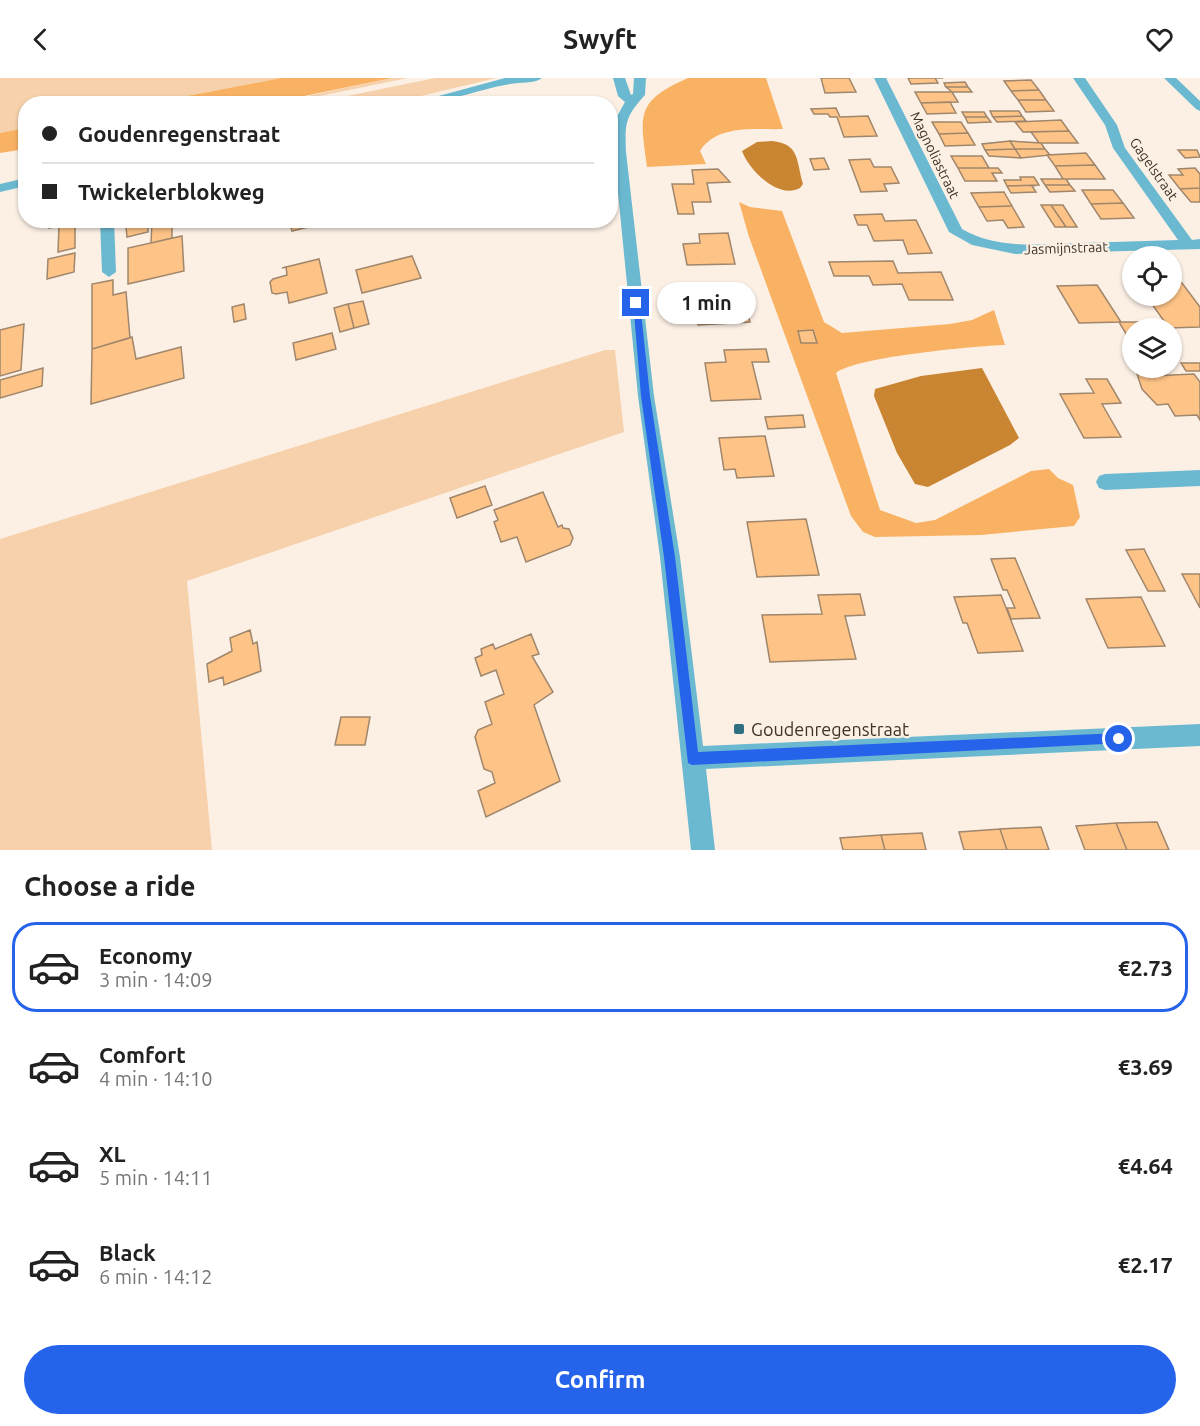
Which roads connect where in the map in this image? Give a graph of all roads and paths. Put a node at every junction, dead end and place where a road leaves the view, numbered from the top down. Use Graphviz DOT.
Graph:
graph roads {
  1 [pos="536,78"];
  2 [pos="619,78"];
  3 [pos="640,78"];
  4 [pos="880,78"];
  5 [pos="1079,78"];
  6 [pos="1170,78"];
  7 [pos="513,79"];
  8 [pos="446,96"];
  9 [pos="630,100"];
  10 [pos="1200,107"];
  11 [pos="18,175"];
  12 [pos="0,177"];
  13 [pos="18,184"];
  14 [pos="0,188"];
  15 [pos="107,228"];
  16 [pos="969,240"];
  17 [pos="1195,244"];
  18 [pos="109,272"];
  19 [pos="1200,478"];
  20 [pos="1105,482"];
  21 [pos="1200,735"];
  22 [pos="692,758"];
  23 [pos="704,850"];
  1 -- 7 [label="street"];
  2 -- 9 [label="street"];
  3 -- 9 [label="street"];
  4 -- 16 [label="street, Magnoliastraat"];
  5 -- 17 [label="street, Gagelstraat"];
  6 -- 10 [label="street"];
  7 -- 8 [label="street"];
  9 -- 22 [label="street"];
  11 -- 12 [label="street"];
  13 -- 14 [label="street"];
  15 -- 18 [label="street"];
  16 -- 17 [label="street, Jasmijnstraat"];
  19 -- 20 [label="street"];
  21 -- 22 [label="street"];
  22 -- 23 [label="street"];
}
